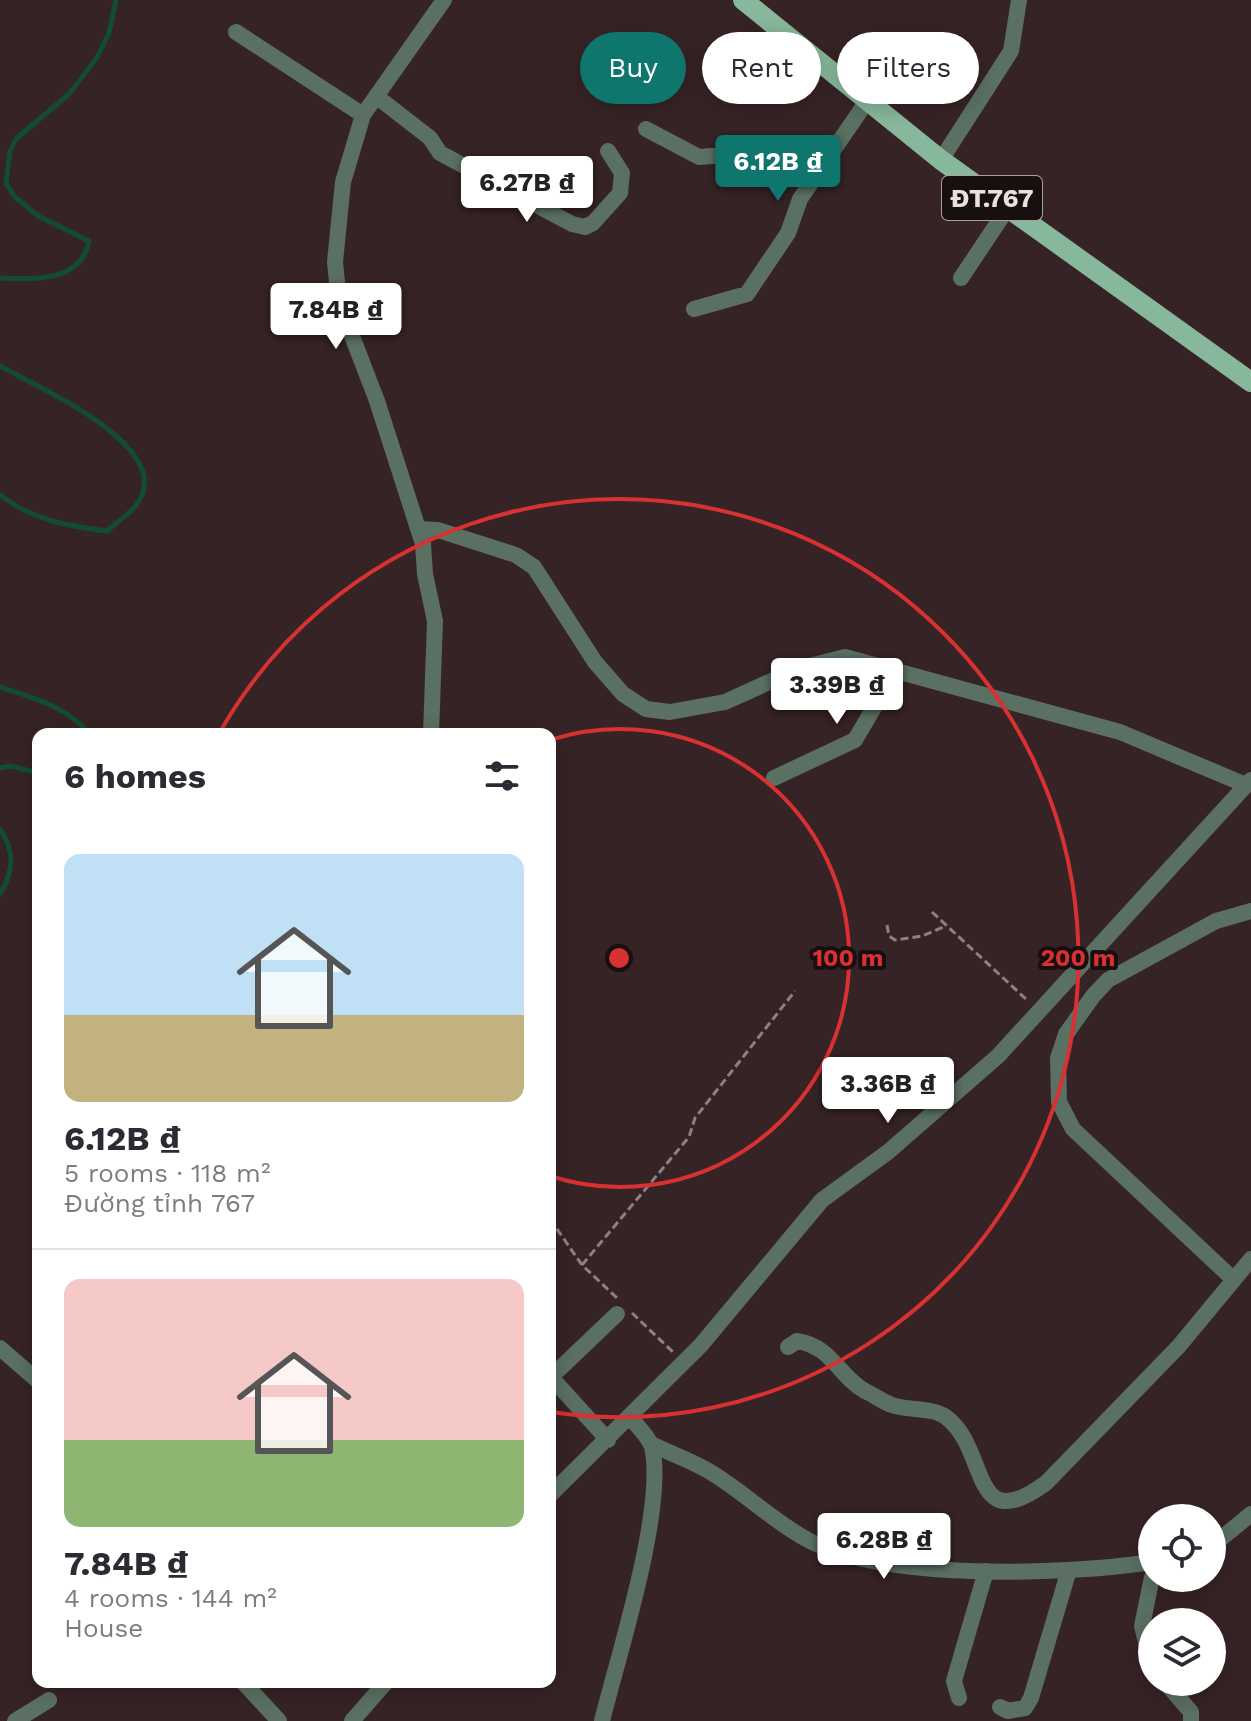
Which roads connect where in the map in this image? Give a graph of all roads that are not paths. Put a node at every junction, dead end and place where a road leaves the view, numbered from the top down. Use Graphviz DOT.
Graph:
graph roads {
  1 [pos="444,0"];
  2 [pos="743,0"];
  3 [pos="1019,0"];
  4 [pos="236,32"];
  5 [pos="837,77"];
  6 [pos="376,96"];
  7 [pos="865,104"];
  8 [pos="871,104"];
  9 [pos="363,115"];
  10 [pos="646,129"];
  11 [pos="608,151"];
  12 [pos="941,160"];
  13 [pos="826,162"];
  14 [pos="1007,209"];
  15 [pos="961,278"];
  16 [pos="694,309"];
  17 [pos="1251,382"];
  18 [pos="419,529"];
  19 [pos="896,670"];
  20 [pos="431,728"];
  21 [pos="774,778"];
  22 [pos="1248,782"];
  23 [pos="1251,911"];
  24 [pos="1251,1259"];
  25 [pos="1233,1279"];
  26 [pos="617,1314"];
  27 [pos="788,1347"];
  28 [pos="0,1348"];
  29 [pos="556,1370"];
  30 [pos="32,1376"];
  31 [pos="556,1383"];
  32 [pos="630,1417"];
  33 [pos="608,1440"];
  34 [pos="651,1444"];
  35 [pos="556,1489"];
  36 [pos="1251,1514"];
  37 [pos="1226,1535"];
  38 [pos="1138,1563"];
  39 [pos="1069,1570"];
  40 [pos="986,1571"];
  41 [pos="249,1688"];
  42 [pos="379,1688"];
  43 [pos="1177,1696"];
  44 [pos="959,1698"];
  45 [pos="49,1700"];
  46 [pos="1000,1707"];
  47 [pos="15,1721"];
  48 [pos="279,1721"];
  49 [pos="352,1721"];
  50 [pos="602,1721"];
  51 [pos="1191,1721"];
  1 -- 6 [label="street"];
  2 -- 5 [label="main road, ĐT.767"];
  3 -- 12 [label="street"];
  4 -- 9 [label="street"];
  6 -- 9 [label="street"];
  6 -- 11 [label="street"];
  7 -- 13 [label="street"];
  8 -- 12 [label="main road, ĐT.767"];
  9 -- 18 [label="street"];
  10 -- 13 [label="street"];
  12 -- 14 [label="main road, ĐT.767"];
  13 -- 16 [label="street"];
  14 -- 15 [label="street"];
  14 -- 17 [label="main road, ĐT.767"];
  18 -- 19 [label="street"];
  18 -- 20 [label="street"];
  19 -- 21 [label="street"];
  19 -- 22 [label="street"];
  22 -- 32 [label="street"];
  23 -- 25 [label="street"];
  24 -- 25 [label="street"];
  25 -- 27 [label="street"];
  26 -- 29 [label="street"];
  28 -- 30 [label="street"];
  31 -- 33 [label="street"];
  32 -- 33 [label="street"];
  32 -- 34 [label="street"];
  33 -- 35 [label="street"];
  34 -- 40 [label="street"];
  34 -- 50 [label="street"];
  36 -- 37 [label="street"];
  38 -- 39 [label="street"];
  39 -- 40 [label="street"];
  39 -- 46 [label="street"];
  40 -- 44 [label="street"];
  41 -- 48 [label="street"];
  42 -- 49 [label="street"];
  43 -- 51 [label="street"];
  45 -- 47 [label="street"];
}
